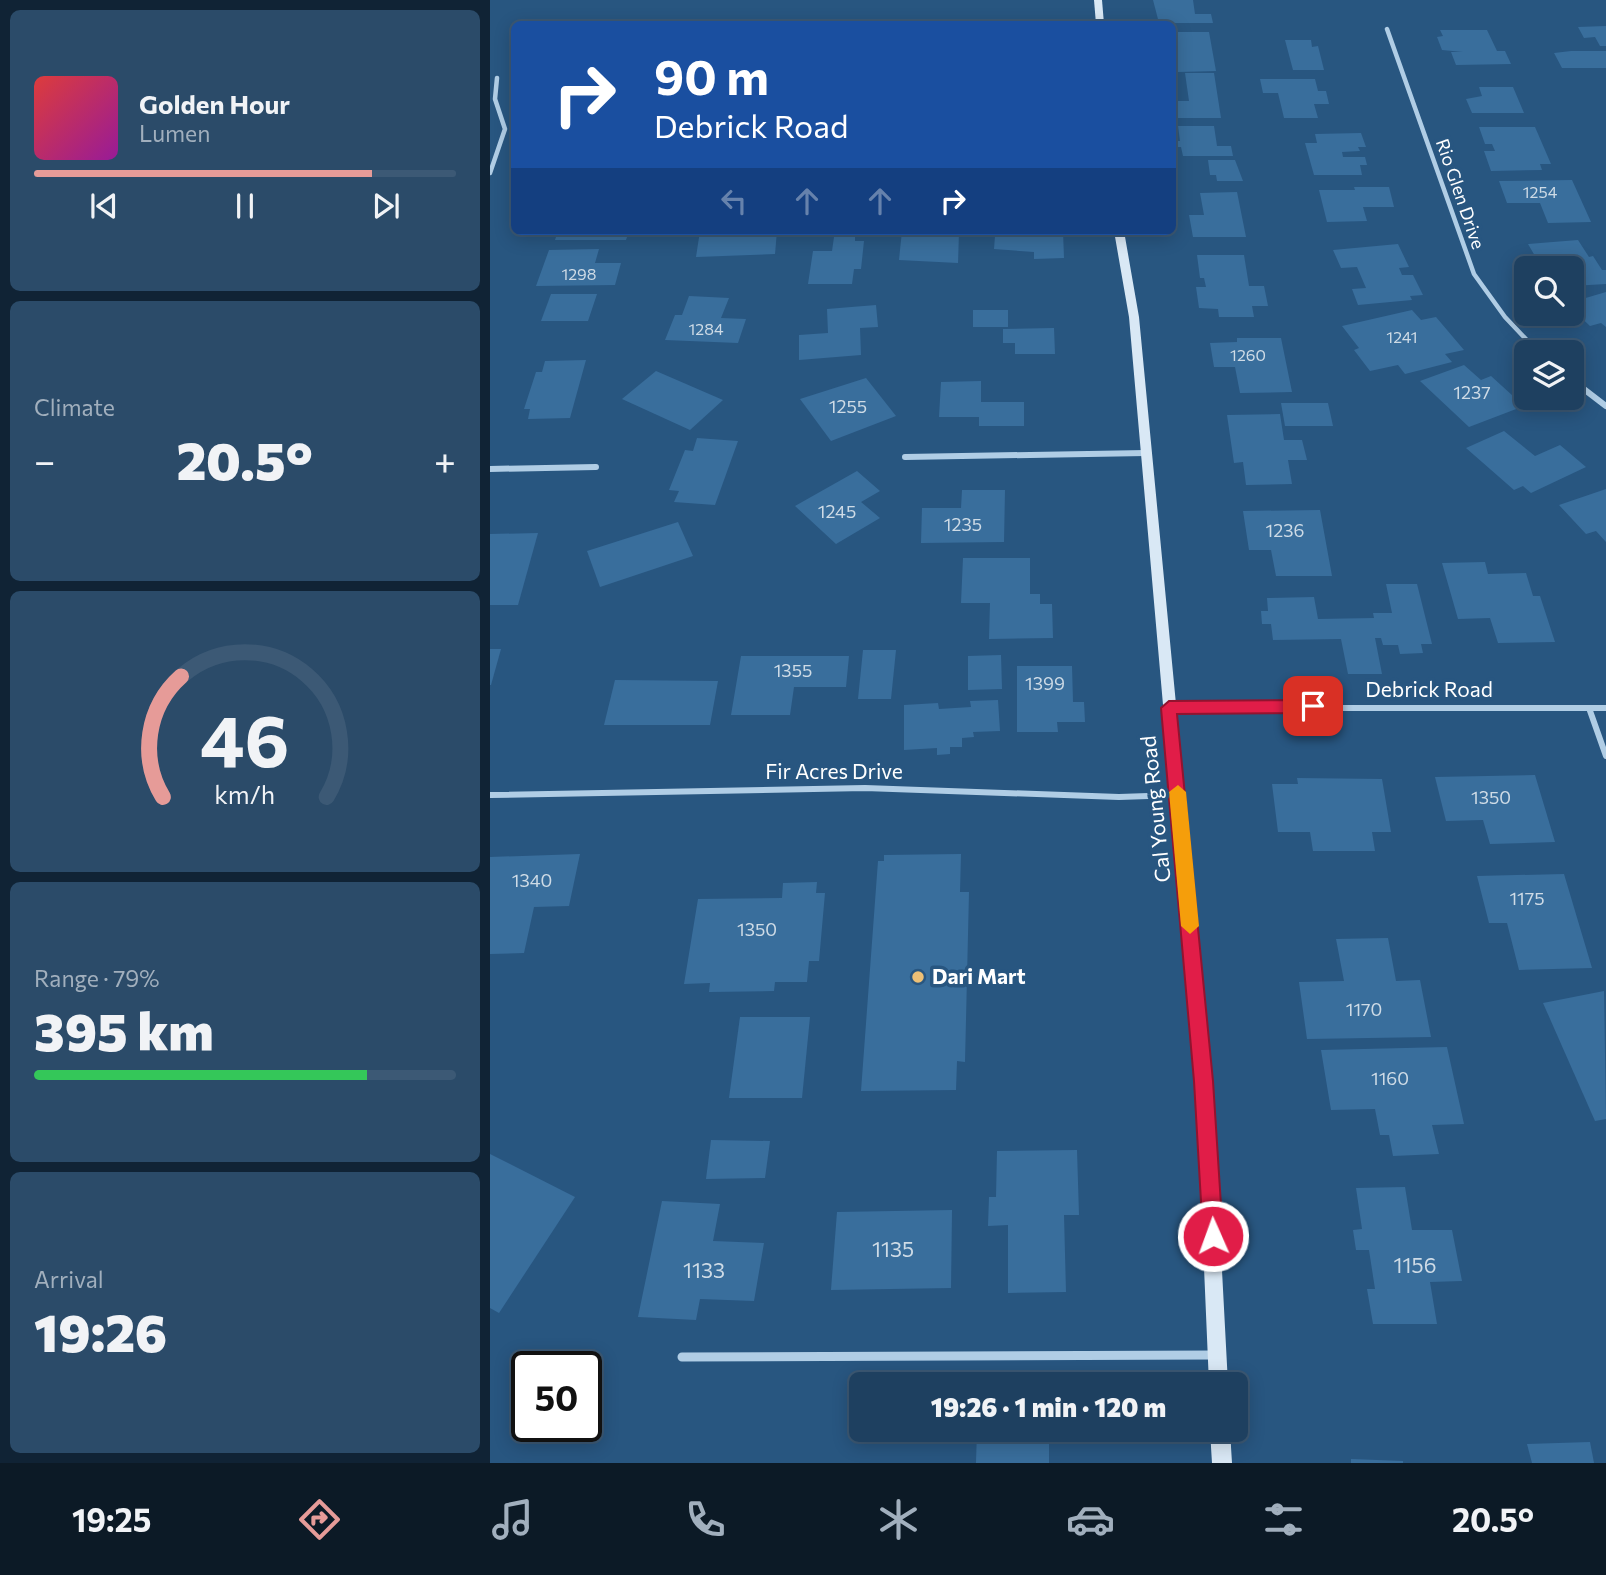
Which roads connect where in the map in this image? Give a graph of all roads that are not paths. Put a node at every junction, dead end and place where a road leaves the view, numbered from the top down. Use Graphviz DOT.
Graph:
graph roads {
  1 [pos="1098,0"];
  2 [pos="1100,21"];
  3 [pos="1387,29"];
  4 [pos="497,78"];
  5 [pos="490,173"];
  6 [pos="1120,235"];
  7 [pos="1527,340"];
  8 [pos="1584,390"];
  9 [pos="1606,407"];
  10 [pos="1146,453"];
  11 [pos="905,457"];
  12 [pos="596,467"];
  13 [pos="490,469"];
  14 [pos="1169,708"];
  15 [pos="1590,708"];
  16 [pos="1606,708"];
  17 [pos="1606,756"];
  18 [pos="490,795"];
  19 [pos="1178,795"];
  20 [pos="1217,1355"];
  21 [pos="682,1357"];
  22 [pos="1218,1372"];
  23 [pos="1221,1442"];
  24 [pos="1222,1463"];
  1 -- 2 [label="main road"];
  3 -- 7 [label="street, Rio Glen Drive"];
  4 -- 5 [label="street"];
  6 -- 10 [label="main road, Cal Young Road"];
  8 -- 9 [label="street"];
  10 -- 11 [label="street"];
  10 -- 14 [label="main road, Cal Young Road"];
  12 -- 13 [label="street"];
  14 -- 15 [label="street, Debrick Road"];
  14 -- 19 [label="main road, Cal Young Road"];
  15 -- 16 [label="street, Debrick Road"];
  15 -- 17 [label="street"];
  18 -- 19 [label="street, Fir Acres Drive"];
  19 -- 20 [label="main road, Cal Young Road"];
  20 -- 21 [label="street"];
  20 -- 22 [label="main road, Cal Young Road"];
  23 -- 24 [label="main road"];
}
